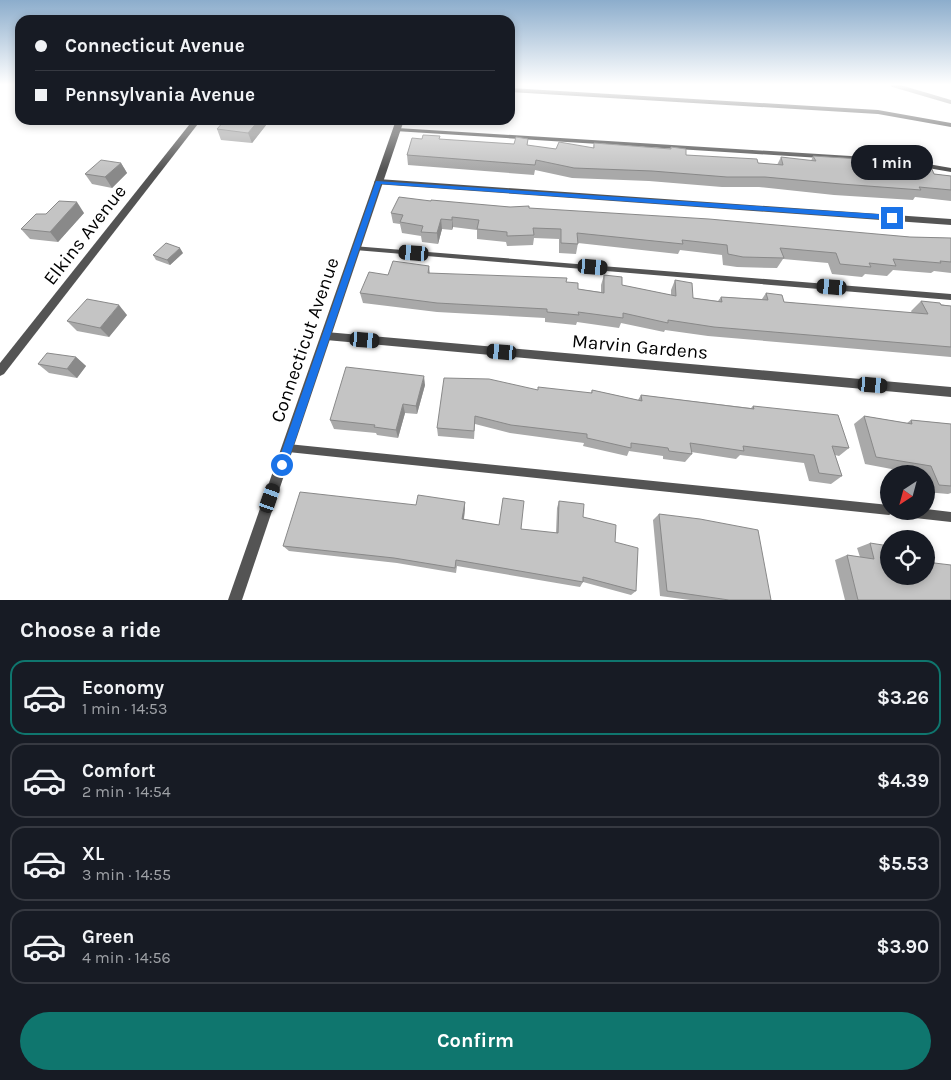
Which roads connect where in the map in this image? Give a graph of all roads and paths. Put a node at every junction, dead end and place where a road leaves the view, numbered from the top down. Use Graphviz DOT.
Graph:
graph roads {
  1 [pos="884,113"];
  2 [pos="193,125"];
  3 [pos="399,125"];
  4 [pos="951,125"];
  5 [pos="951,170"];
  6 [pos="378,182"];
  7 [pos="951,222"];
  8 [pos="355,248"];
  9 [pos="951,296"];
  10 [pos="326,336"];
  11 [pos="0,371"];
  12 [pos="951,392"];
  13 [pos="288,448"];
  14 [pos="880,509"];
  15 [pos="935,515"];
  16 [pos="951,517"];
  17 [pos="236,600"];
  1 -- 4 [label="street"];
  2 -- 11 [label="street, Elkins Avenue"];
  3 -- 5 [label="lane"];
  3 -- 6 [label="street, Connecticut Avenue"];
  6 -- 7 [label="street"];
  6 -- 8 [label="street, Connecticut Avenue"];
  8 -- 9 [label="lane"];
  8 -- 10 [label="street, Connecticut Avenue"];
  10 -- 12 [label="street, Marvin Gardens"];
  10 -- 13 [label="street, Connecticut Avenue"];
  13 -- 14 [label="lane"];
  13 -- 17 [label="street, Connecticut Avenue"];
  15 -- 16 [label="lane"];
}
